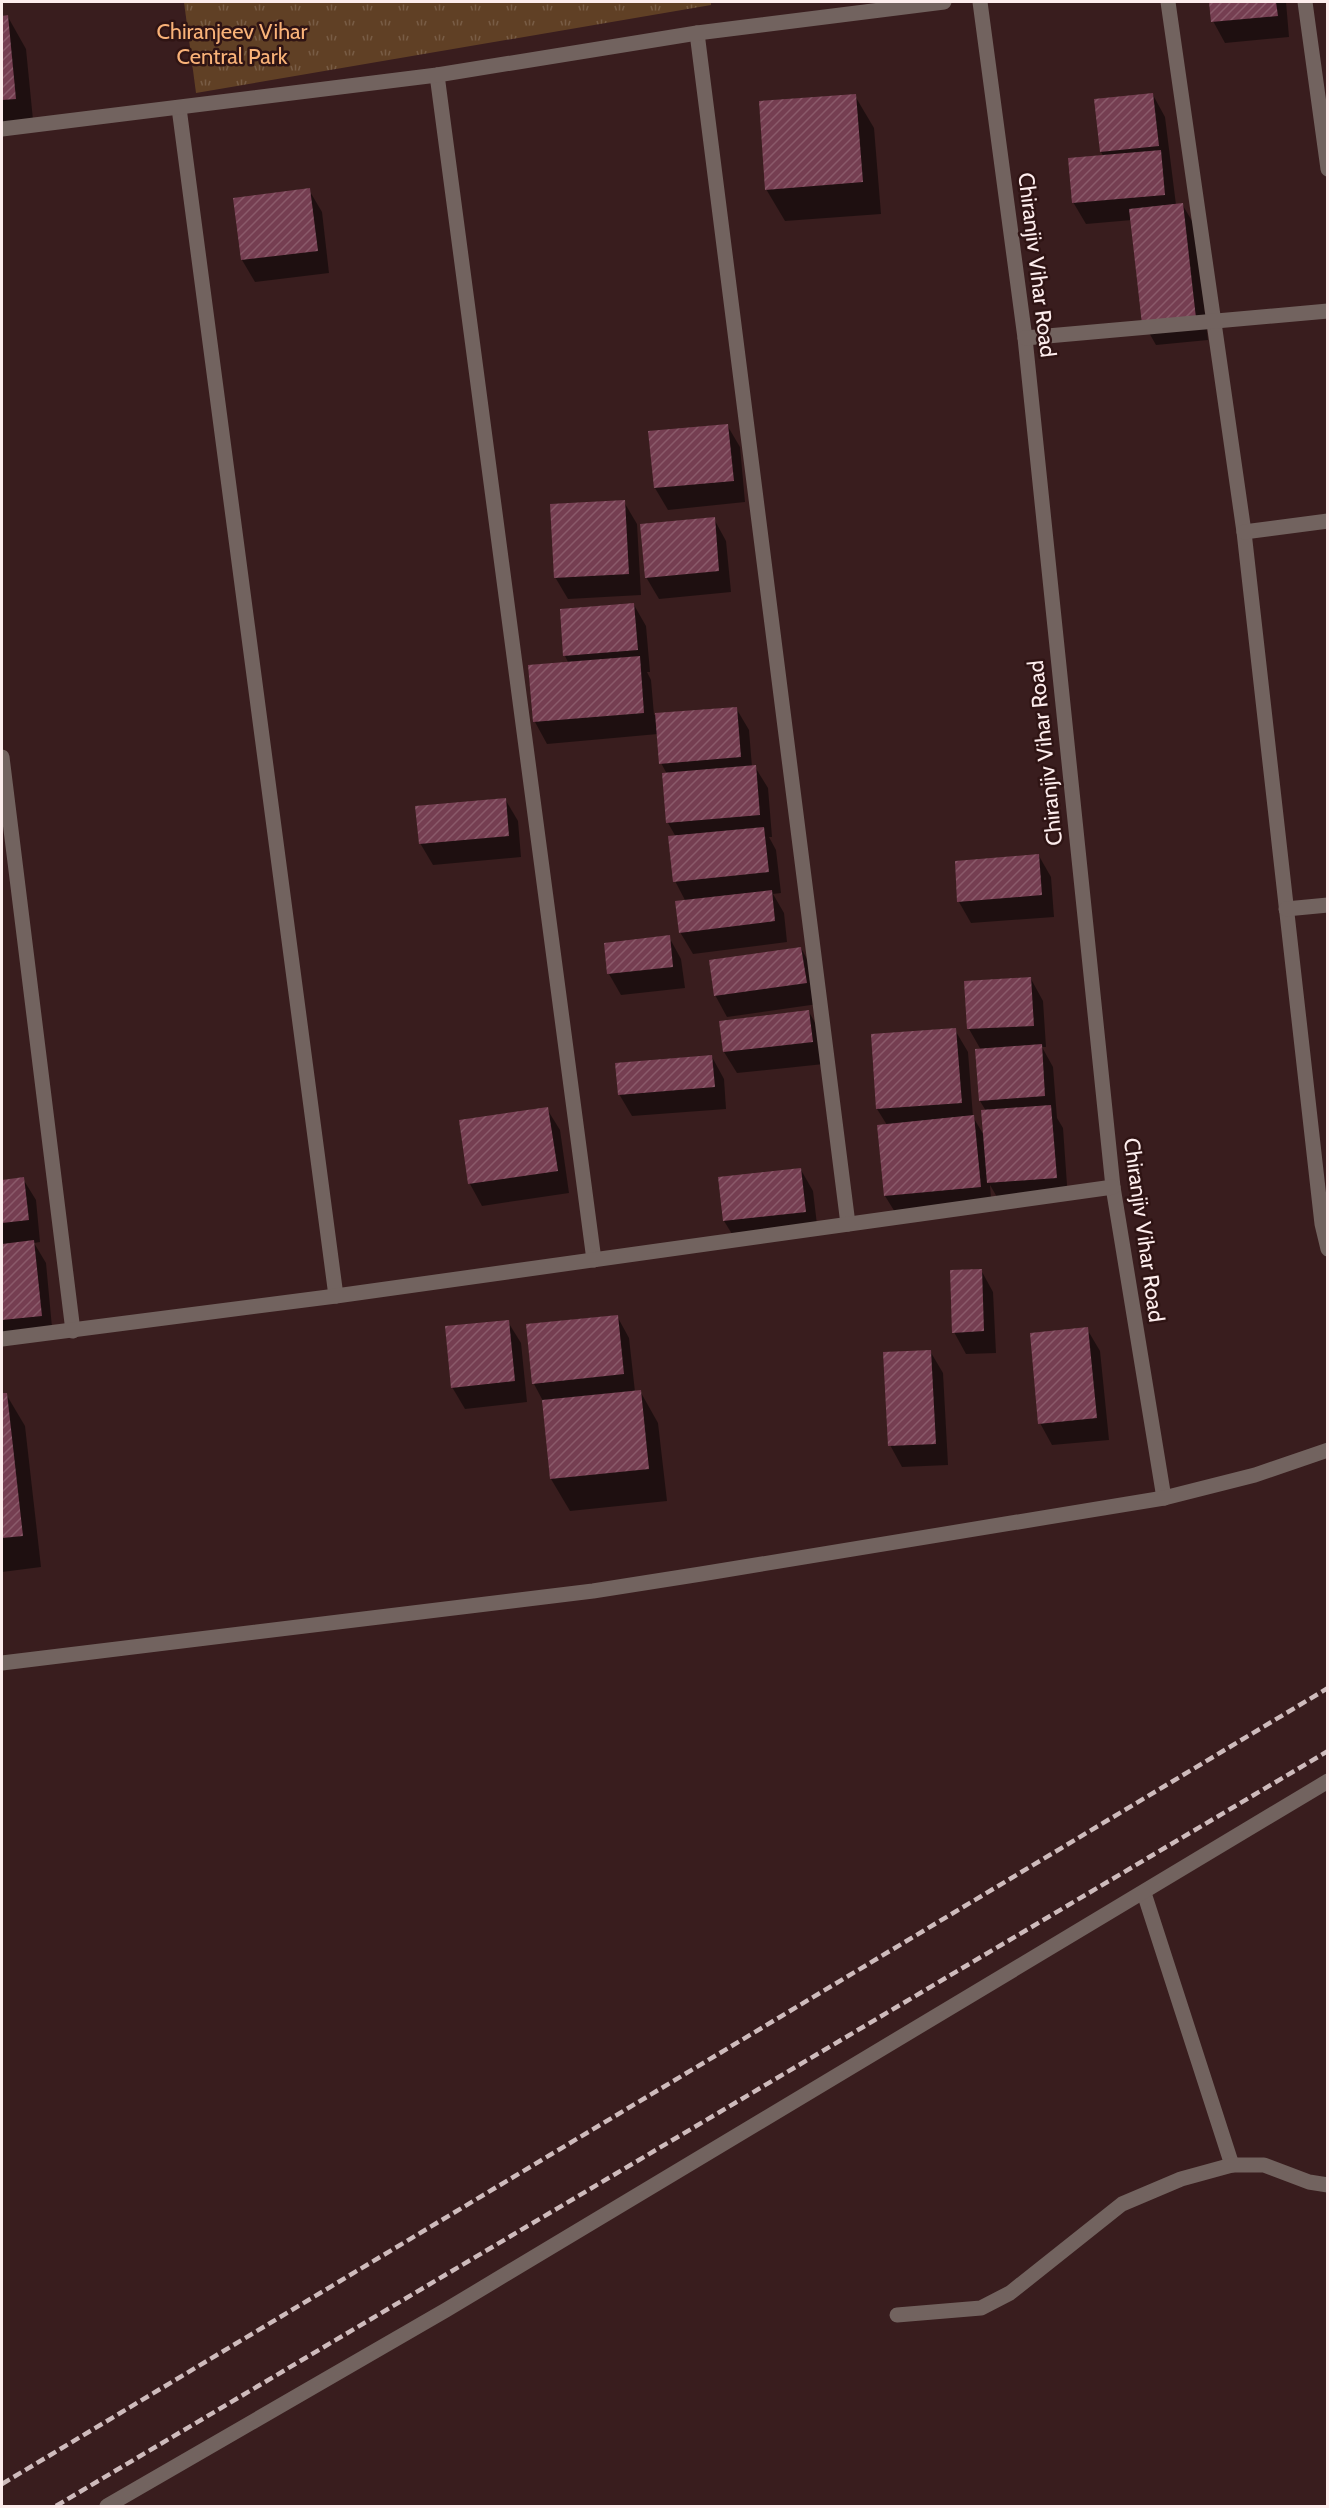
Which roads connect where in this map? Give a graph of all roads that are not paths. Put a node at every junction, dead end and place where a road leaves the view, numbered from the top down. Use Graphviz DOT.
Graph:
graph roads {
  1 [pos="944,2"];
  2 [pos="980,2"];
  3 [pos="1168,2"];
  4 [pos="1305,2"];
  5 [pos="697,33"];
  6 [pos="437,75"];
  7 [pos="179,108"];
  8 [pos="2,129"];
  9 [pos="1328,169"];
  10 [pos="1328,311"];
  11 [pos="1212,323"];
  12 [pos="1025,338"];
  13 [pos="1328,522"];
  14 [pos="1244,532"];
  15 [pos="2,757"];
  16 [pos="1328,905"];
  17 [pos="1286,909"];
  18 [pos="1113,1187"];
  19 [pos="848,1224"];
  20 [pos="1328,1249"];
  21 [pos="594,1260"];
  22 [pos="336,1296"];
  23 [pos="73,1330"];
  24 [pos="2,1339"];
  25 [pos="1328,1450"];
  26 [pos="1164,1498"];
  27 [pos="2,1663"];
  28 [pos="1328,1781"];
  29 [pos="1144,1893"];
  30 [pos="1232,2165"];
  31 [pos="1328,2185"];
  32 [pos="897,2315"];
  33 [pos="107,2506"];
  1 -- 5 [label="street"];
  2 -- 12 [label="street, Chiranjiv Vihar Road"];
  3 -- 11 [label="street"];
  4 -- 9 [label="street"];
  5 -- 6 [label="street"];
  5 -- 19 [label="street"];
  6 -- 7 [label="street"];
  6 -- 21 [label="street"];
  7 -- 8 [label="street"];
  7 -- 22 [label="street"];
  10 -- 11 [label="street"];
  11 -- 12 [label="street"];
  11 -- 14 [label="street"];
  12 -- 18 [label="street, Chiranjiv Vihar Road"];
  13 -- 14 [label="street"];
  14 -- 17 [label="street"];
  15 -- 23 [label="street"];
  16 -- 17 [label="street"];
  17 -- 20 [label="street"];
  18 -- 19 [label="street"];
  18 -- 26 [label="street, Chiranjiv Vihar Road"];
  19 -- 21 [label="street"];
  21 -- 22 [label="street"];
  22 -- 23 [label="street"];
  23 -- 24 [label="street"];
  25 -- 26 [label="street"];
  26 -- 27 [label="street"];
  28 -- 29 [label="street"];
  29 -- 30 [label="street"];
  29 -- 33 [label="street"];
  30 -- 31 [label="street"];
  30 -- 32 [label="street"];
}
